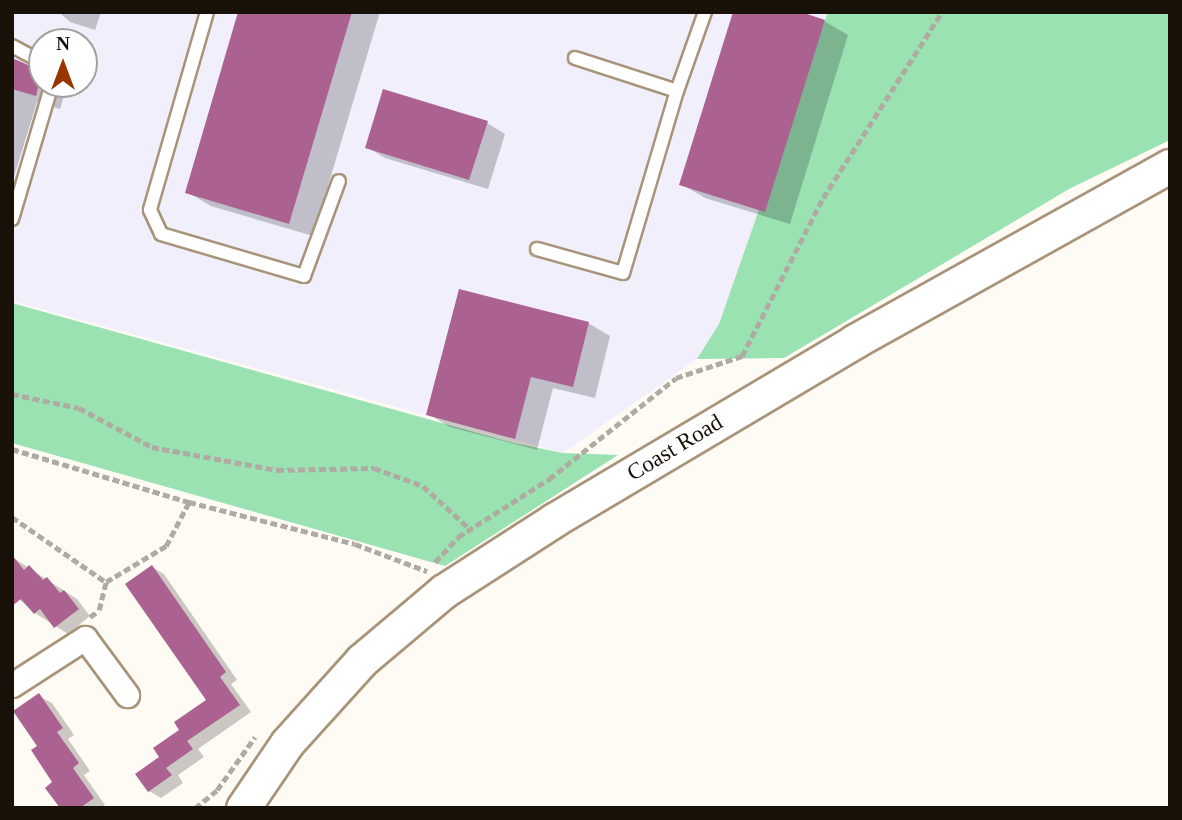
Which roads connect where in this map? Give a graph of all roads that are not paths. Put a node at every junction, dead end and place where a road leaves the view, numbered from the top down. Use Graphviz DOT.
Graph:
graph roads {
  1 [pos="207,12"];
  2 [pos="705,12"];
  3 [pos="12,46"];
  4 [pos="28,55"];
  5 [pos="575,58"];
  6 [pos="677,91"];
  7 [pos="48,98"];
  8 [pos="1170,166"];
  9 [pos="339,181"];
  10 [pos="12,219"];
  11 [pos="537,249"];
  12 [pos="12,685"];
  13 [pos="127,695"];
  14 [pos="243,808"];
  1 -- 9 [label="lane"];
  2 -- 6 [label="lane"];
  3 -- 4 [label="lane"];
  5 -- 6 [label="lane"];
  6 -- 11 [label="lane"];
  7 -- 10 [label="lane"];
  8 -- 14 [label="street, Coast Road"];
  12 -- 13 [label="street"];
}
